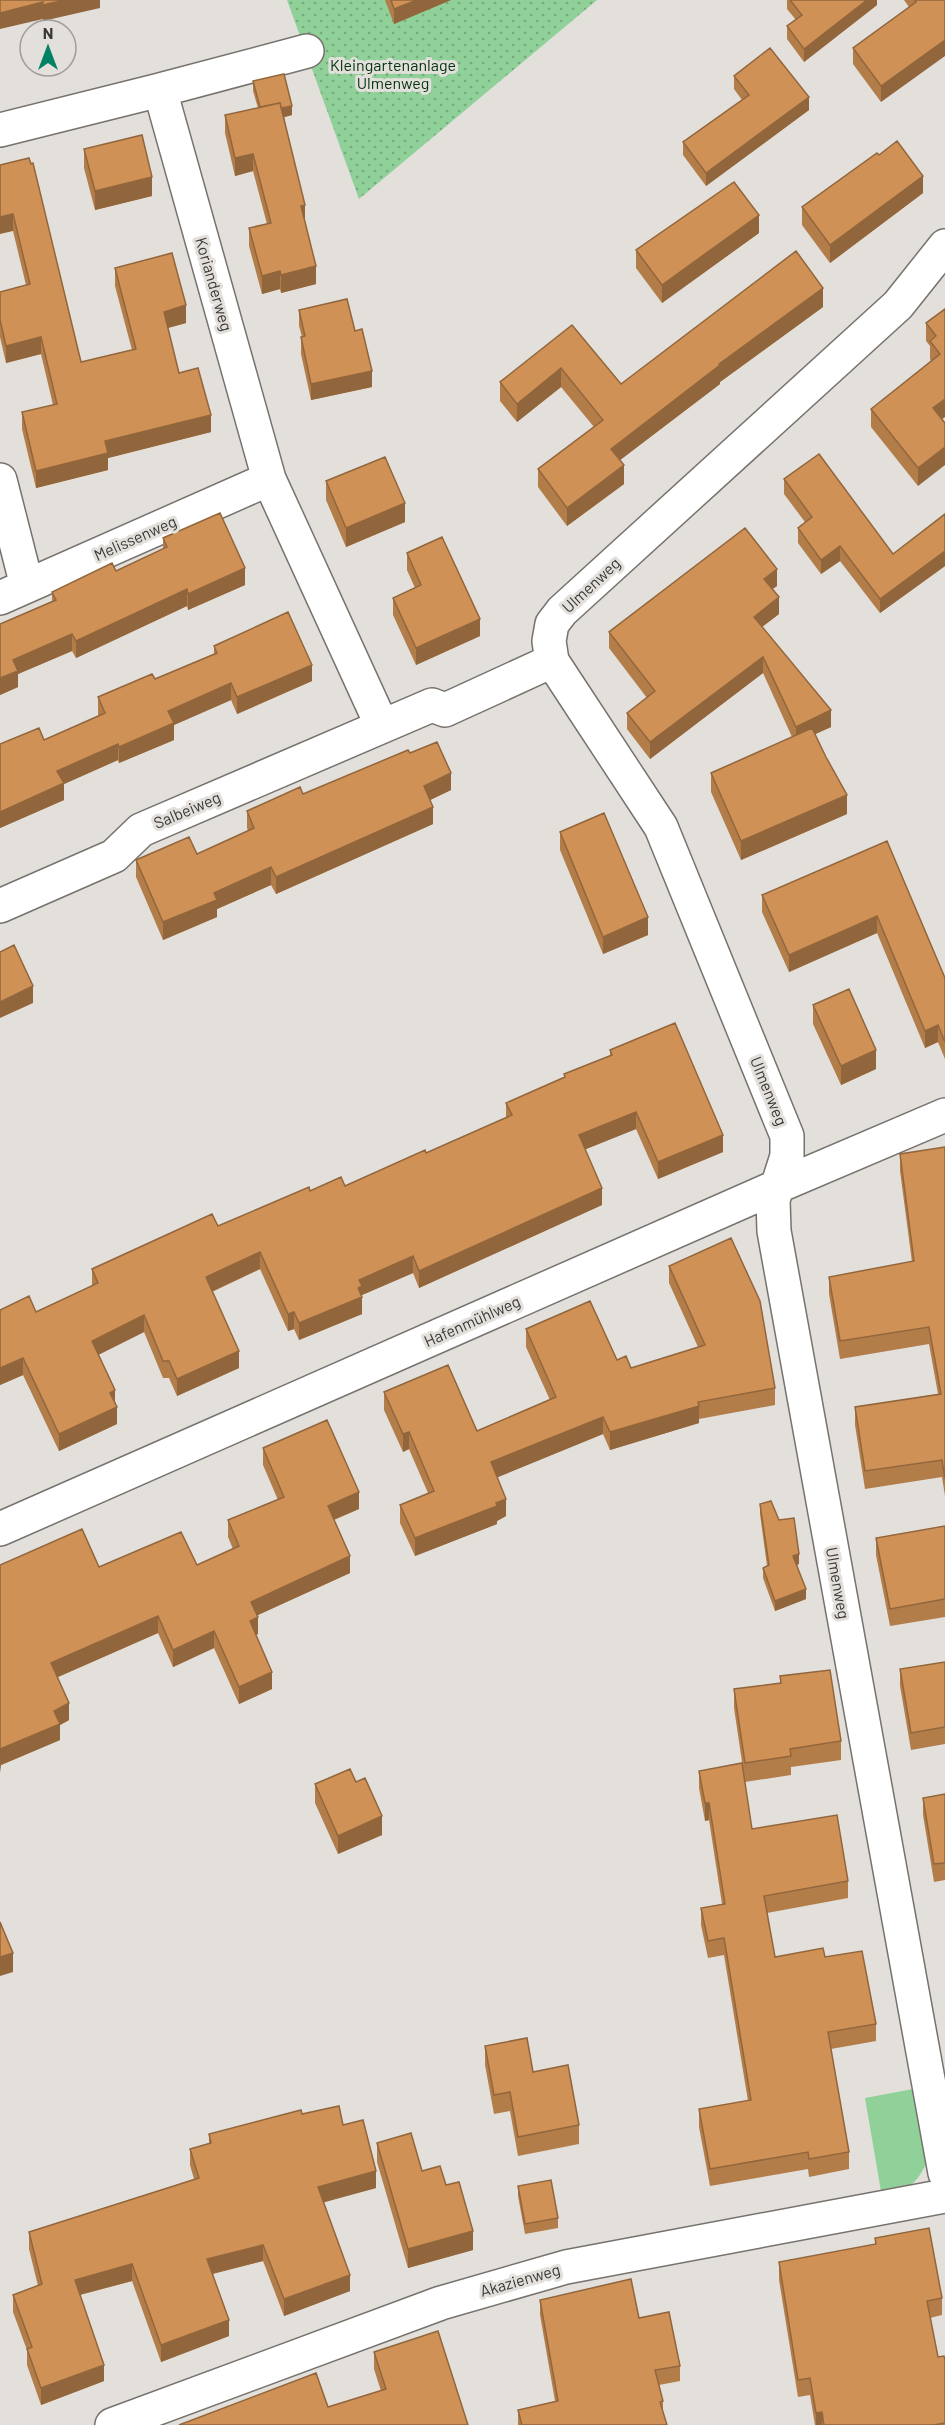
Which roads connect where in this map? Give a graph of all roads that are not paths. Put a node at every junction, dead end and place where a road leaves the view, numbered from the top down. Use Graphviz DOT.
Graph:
graph roads {
  1 [pos="307,51"];
  2 [pos="160,90"];
  3 [pos="0,130"];
  4 [pos="945,246"];
  5 [pos="269,479"];
  6 [pos="0,480"];
  7 [pos="13,592"];
  8 [pos="552,661"];
  9 [pos="382,726"];
  10 [pos="0,906"];
  11 [pos="945,1115"];
  12 [pos="776,1187"];
  13 [pos="0,1529"];
  14 [pos="945,2173"];
  15 [pos="945,2196"];
  16 [pos="112,2425"];
  1 -- 2 [label="street"];
  2 -- 3 [label="street"];
  2 -- 5 [label="street, Korianderweg"];
  4 -- 8 [label="street, Ulmenweg"];
  5 -- 7 [label="street, Melissenweg"];
  5 -- 9 [label="street"];
  6 -- 7 [label="street"];
  8 -- 9 [label="street, Salbeiweg"];
  8 -- 12 [label="street, Ulmenweg"];
  9 -- 10 [label="street, Salbeiweg"];
  11 -- 12 [label="street, Hafenmühlweg"];
  12 -- 13 [label="street, Hafenmühlweg"];
  12 -- 14 [label="street, Ulmenweg"];
  15 -- 16 [label="street, Akazienweg"];
}
